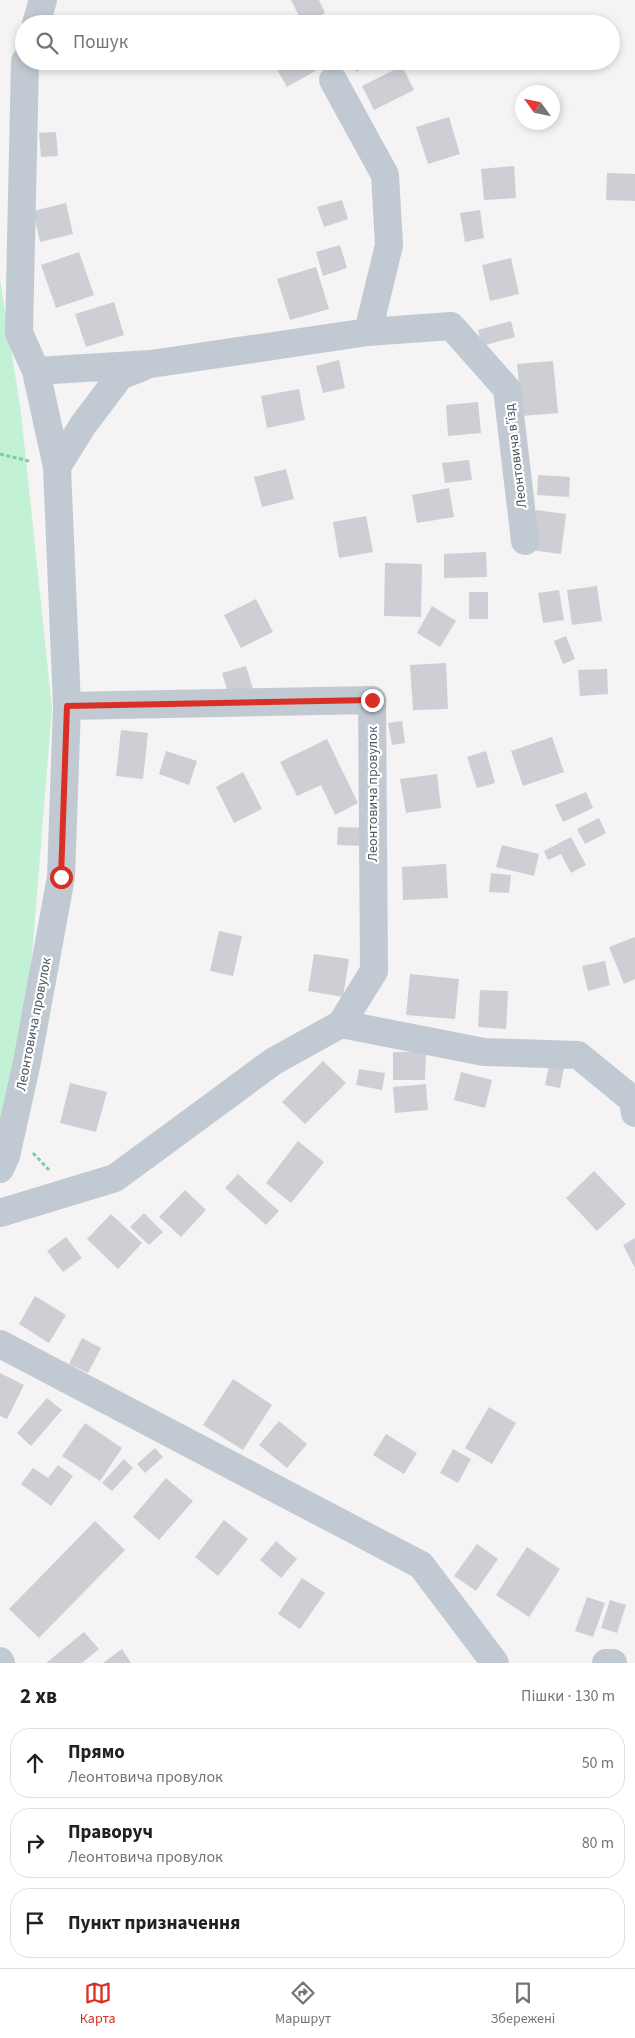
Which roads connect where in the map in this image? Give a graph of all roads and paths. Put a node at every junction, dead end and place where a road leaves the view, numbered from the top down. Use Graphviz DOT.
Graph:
graph roads {
  1 [pos="43,0"];
  2 [pos="39,15"];
  3 [pos="25,70"];
  4 [pos="333,80"];
  5 [pos="368,332"];
  6 [pos="151,364"];
  7 [pos="36,371"];
  8 [pos="57,467"];
  9 [pos="525,541"];
  10 [pos="67,706"];
  11 [pos="341,1024"];
  12 [pos="635,1113"];
  13 [pos="0,1170"];
  14 [pos="0,1213"];
  15 [pos="0,1344"];
  16 [pos="496,1663"];
  17 [pos="606,1663"];
  18 [pos="613,1663"];
  1 -- 2 [label="street"];
  3 -- 7 [label="street"];
  4 -- 5 [label="street"];
  5 -- 6 [label="street, Леонтовича в'їзд"];
  5 -- 9 [label="street, Леонтовича в'їзд"];
  6 -- 7 [label="street"];
  6 -- 8 [label="street"];
  7 -- 8 [label="street"];
  8 -- 10 [label="street"];
  10 -- 11 [label="street, Леонтовича провулок"];
  10 -- 13 [label="street, Леонтовича провулок"];
  11 -- 12 [label="street"];
  11 -- 14 [label="street, Леонтовича провулок"];
  15 -- 16 [label="street"];
  17 -- 18 [label="street"];
}
